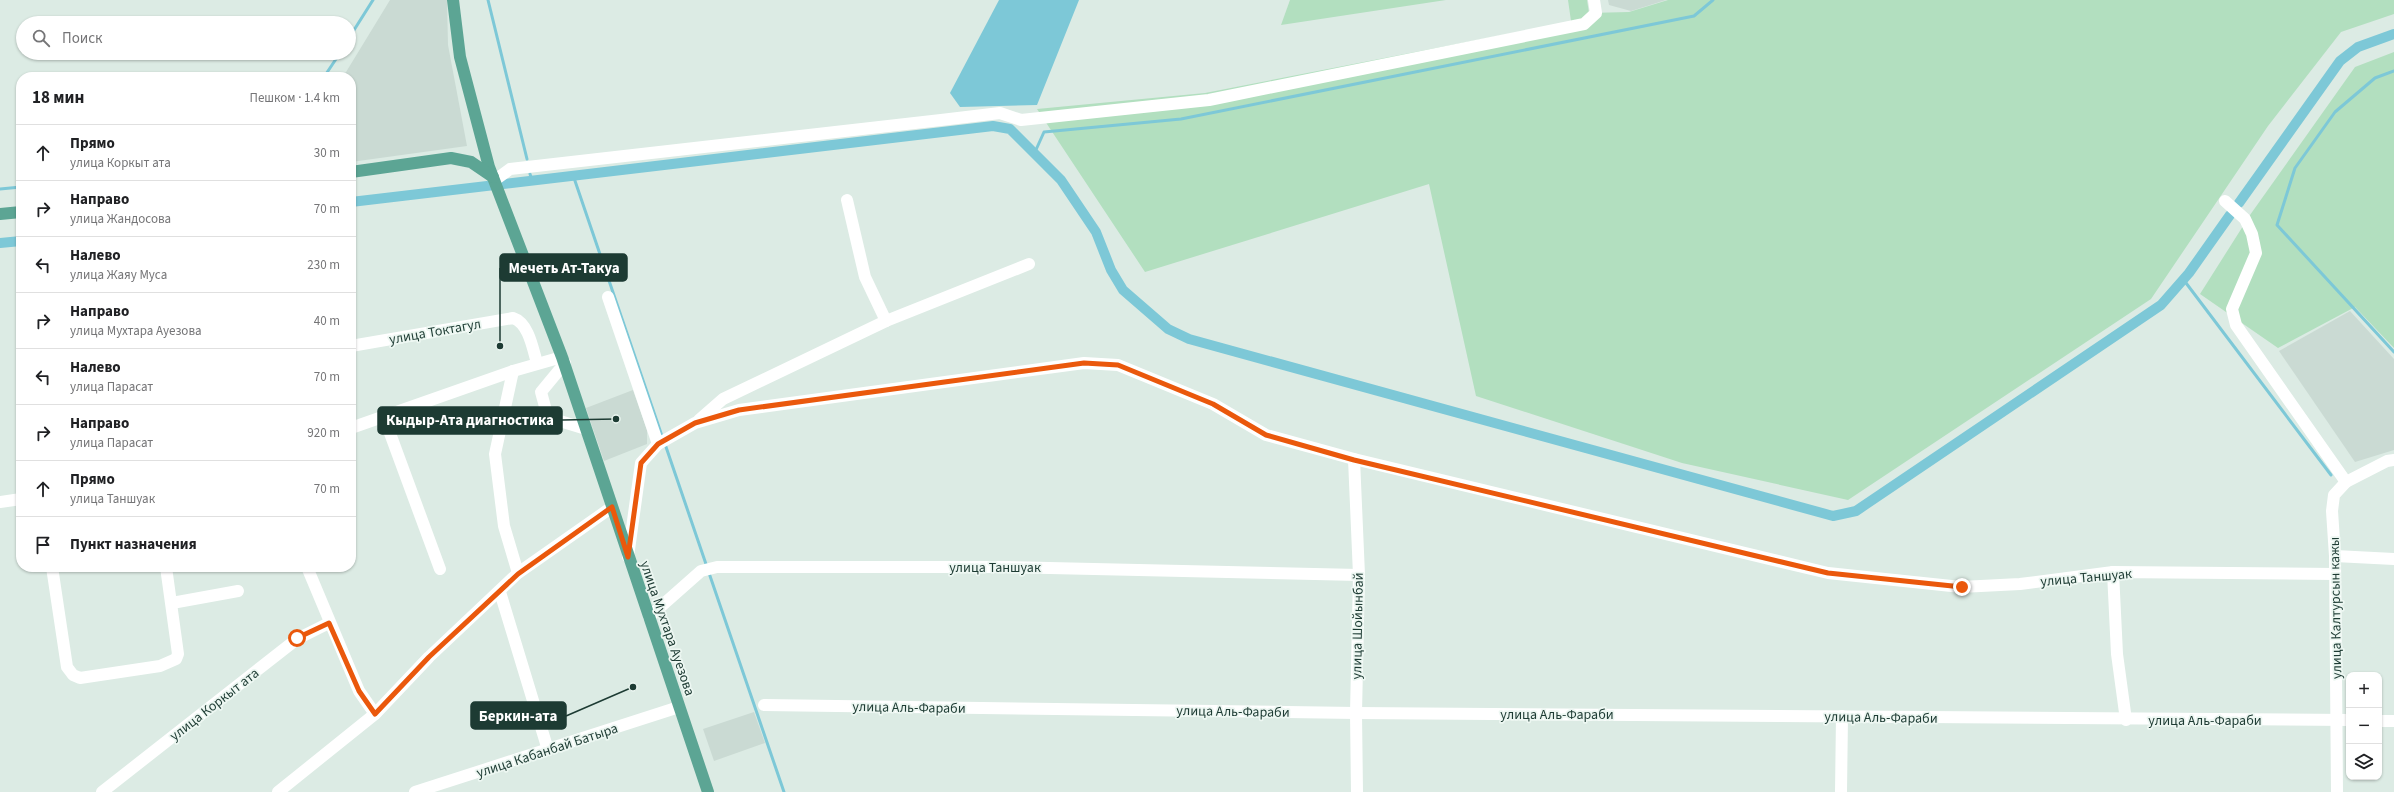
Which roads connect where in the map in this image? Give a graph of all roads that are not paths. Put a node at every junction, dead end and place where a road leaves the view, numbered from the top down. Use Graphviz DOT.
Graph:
graph roads {
  1 [pos="453,0"];
  2 [pos="1594,0"];
  3 [pos="356,171"];
  4 [pos="495,180"];
  5 [pos="847,200"];
  6 [pos="2225,201"];
  7 [pos="16,212"];
  8 [pos="0,214"];
  9 [pos="1029,264"];
  10 [pos="608,297"];
  11 [pos="886,321"];
  12 [pos="356,345"];
  13 [pos="563,360"];
  14 [pos="537,364"];
  15 [pos="513,372"];
  16 [pos="743,390"];
  17 [pos="749,409"];
  18 [pos="384,417"];
  19 [pos="695,423"];
  20 [pos="356,426"];
  21 [pos="586,429"];
  22 [pos="662,442"];
  23 [pos="1354,460"];
  24 [pos="2394,460"];
  25 [pos="2346,482"];
  26 [pos="16,500"];
  27 [pos="0,502"];
  28 [pos="612,507"];
  29 [pos="2336,556"];
  30 [pos="628,557"];
  31 [pos="2394,559"];
  32 [pos="440,569"];
  33 [pos="53,572"];
  34 [pos="167,572"];
  35 [pos="309,572"];
  36 [pos="2113,572"];
  37 [pos="518,574"];
  38 [pos="2335,574"];
  39 [pos="1359,575"];
  40 [pos="238,591"];
  41 [pos="500,592"];
  42 [pos="172,603"];
  43 [pos="649,617"];
  44 [pos="329,623"];
  45 [pos="764,704"];
  46 [pos="678,708"];
  47 [pos="1356,713"];
  48 [pos="375,714"];
  49 [pos="1842,716"];
  50 [pos="2126,720"];
  51 [pos="2336,720"];
  52 [pos="2346,720"];
  53 [pos="2382,720"];
  54 [pos="2394,721"];
  55 [pos="548,750"];
  56 [pos="102,792"];
  57 [pos="278,792"];
  58 [pos="415,792"];
  59 [pos="708,792"];
  60 [pos="1357,792"];
  61 [pos="1841,792"];
  62 [pos="2337,792"];
  1 -- 4 [label="main road, улица Мухтара Ауезова"];
  2 -- 4 [label="street"];
  3 -- 4 [label="main road"];
  4 -- 13 [label="main road, улица Мухтара Ауезова"];
  5 -- 11 [label="street"];
  6 -- 25 [label="street"];
  7 -- 8 [label="main road"];
  9 -- 11 [label="street"];
  10 -- 22 [label="street"];
  11 -- 16 [label="street"];
  12 -- 14 [label="street, улица Токтагул"];
  13 -- 14 [label="street"];
  13 -- 21 [label="main road, улица Мухтара Ауезова"];
  13 -- 21 [label="street"];
  14 -- 15 [label="street"];
  15 -- 18 [label="street"];
  15 -- 37 [label="street"];
  16 -- 17 [label="street"];
  16 -- 19 [label="street"];
  17 -- 19 [label="street, улица Таншуак"];
  17 -- 23 [label="street, улица Таншуак"];
  18 -- 20 [label="street"];
  18 -- 32 [label="street"];
  19 -- 22 [label="street"];
  21 -- 28 [label="main road, улица Мухтара Ауезова"];
  22 -- 30 [label="street"];
  23 -- 36 [label="street, улица Таншуак"];
  23 -- 39 [label="street, улица Шойынбай"];
  24 -- 25 [label="street, улица Калтурсын кажы"];
  25 -- 29 [label="street, улица Калтурсын кажы"];
  26 -- 27 [label="street"];
  28 -- 30 [label="main road, улица Мухтара Ауезова"];
  28 -- 37 [label="street"];
  29 -- 31 [label="street"];
  29 -- 38 [label="street, улица Калтурсын кажы"];
  30 -- 43 [label="main road, улица Мухтара Ауезова"];
  33 -- 42 [label="street"];
  34 -- 42 [label="street"];
  35 -- 44 [label="street"];
  36 -- 38 [label="street, улица Таншуак"];
  36 -- 50 [label="street"];
  37 -- 41 [label="street"];
  38 -- 51 [label="street, улица Калтурсын кажы"];
  39 -- 43 [label="street, улица Таншуак"];
  39 -- 47 [label="street, улица Шойынбай"];
  40 -- 42 [label="street"];
  41 -- 48 [label="street"];
  41 -- 55 [label="street"];
  43 -- 46 [label="main road, улица Мухтара Ауезова"];
  44 -- 48 [label="street"];
  44 -- 56 [label="street, улица Коркыт ата"];
  45 -- 47 [label="street, улица Аль-Фараби"];
  46 -- 55 [label="street, улица Кабанбай Батыра"];
  46 -- 59 [label="main road, улица Мухтара Ауезова"];
  47 -- 49 [label="street, улица Аль-Фараби"];
  47 -- 60 [label="street, улица Шойынбай"];
  48 -- 57 [label="street"];
  49 -- 50 [label="street, улица Аль-Фараби"];
  49 -- 61 [label="street"];
  50 -- 51 [label="street, улица Аль-Фараби"];
  51 -- 52 [label="street, улица Аль-Фараби"];
  51 -- 62 [label="street, улица Калтурсын кажы"];
  53 -- 54 [label="street"];
  55 -- 58 [label="street, улица Кабанбай Батыра"];
}
